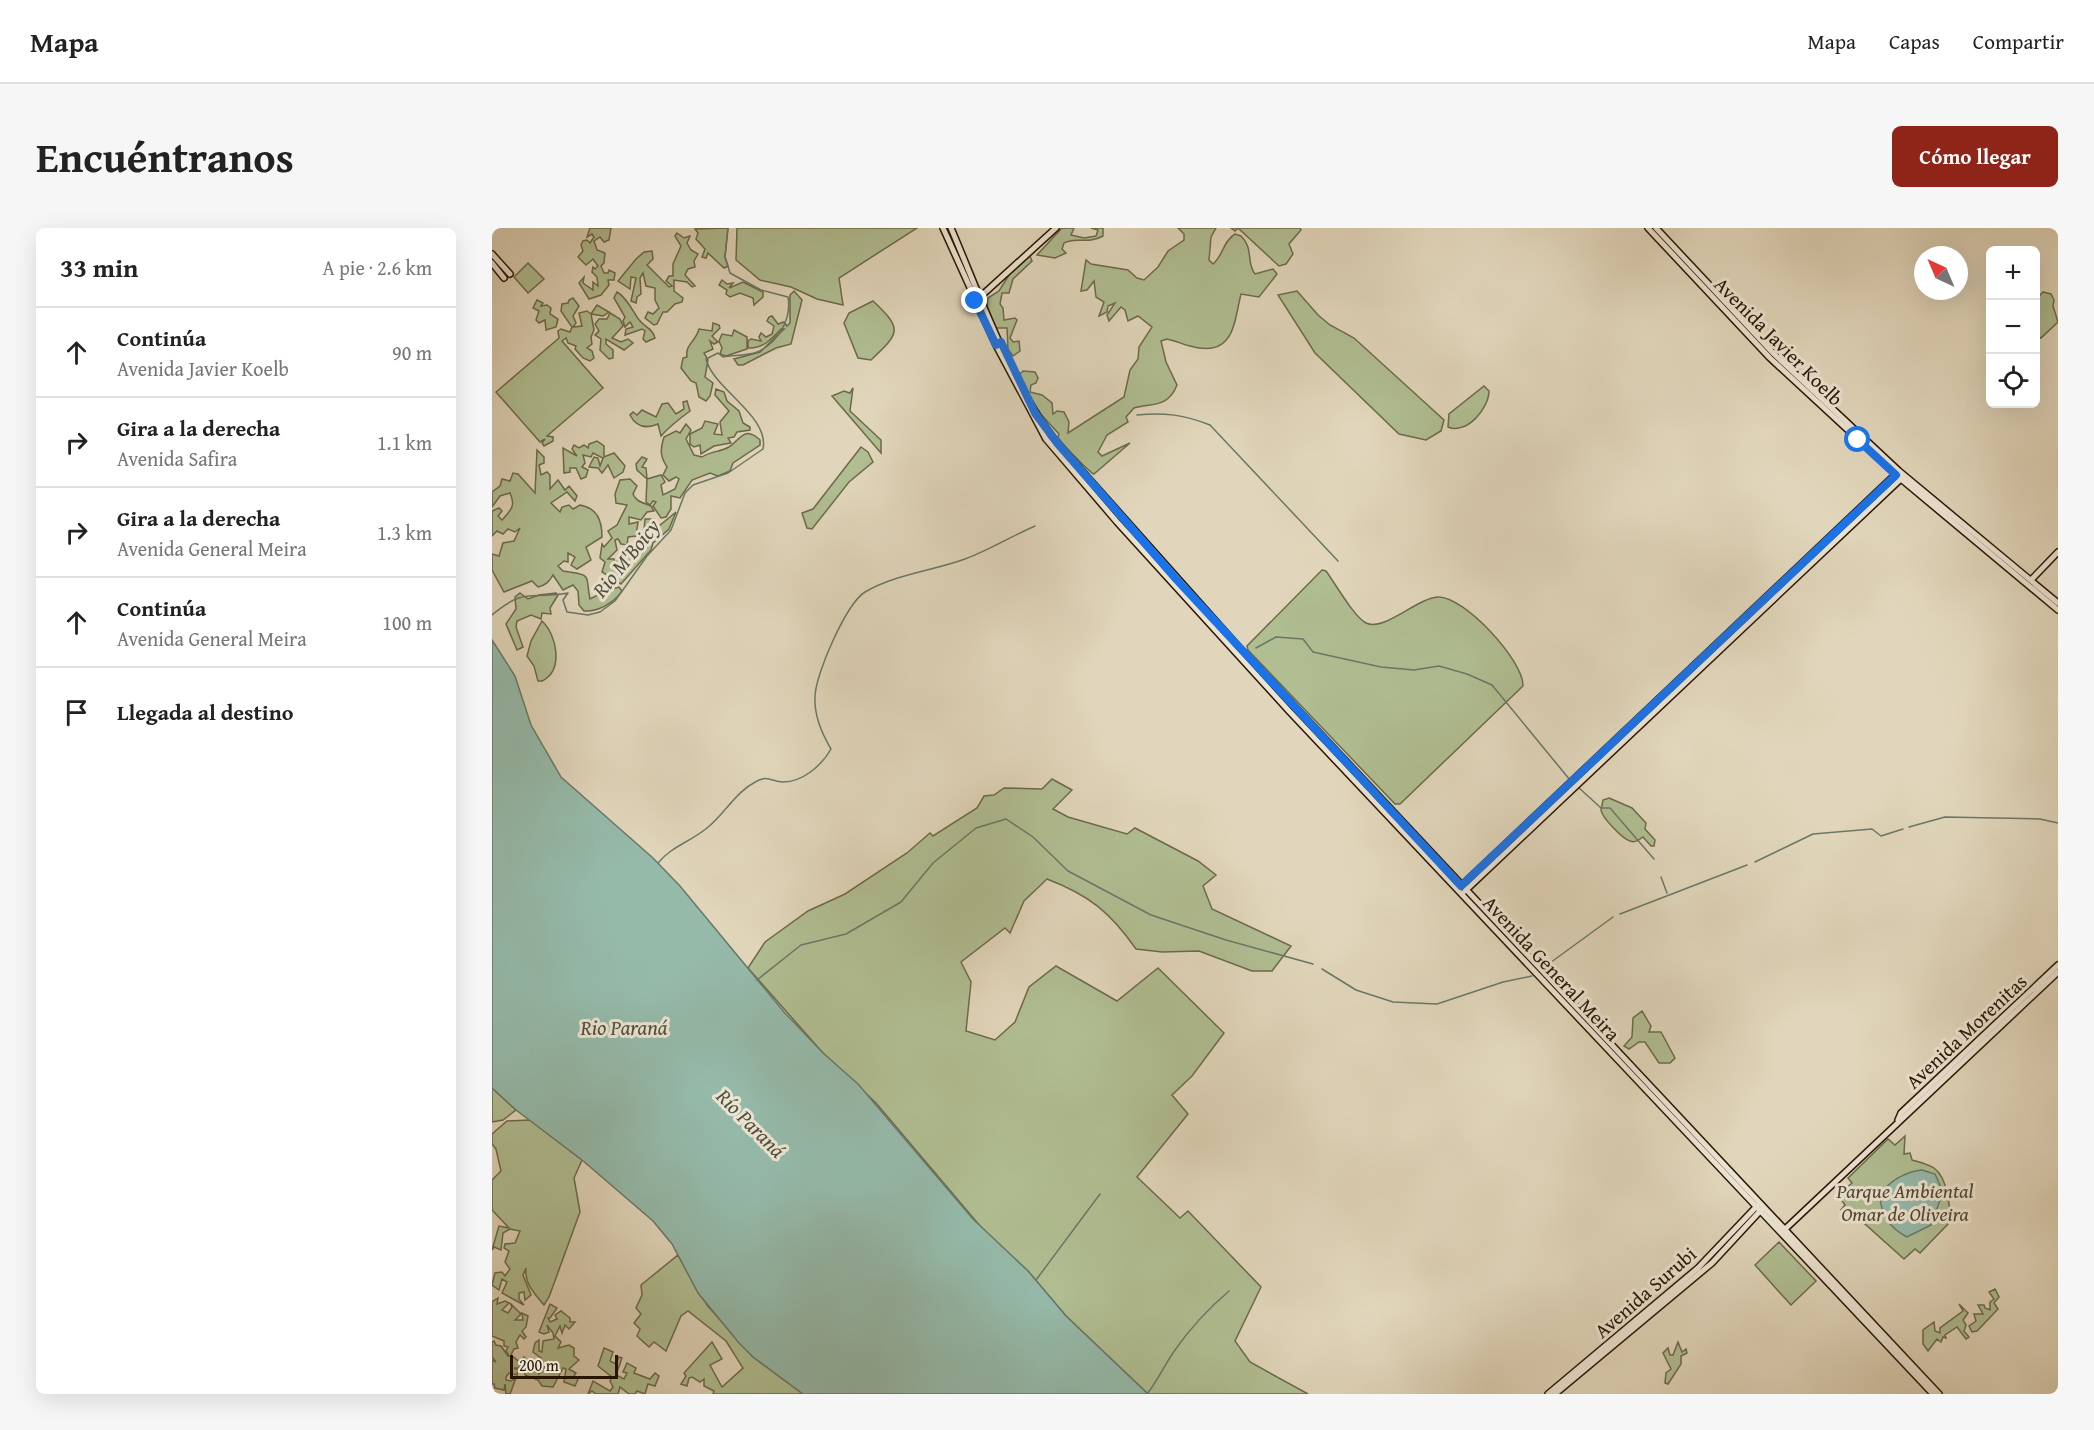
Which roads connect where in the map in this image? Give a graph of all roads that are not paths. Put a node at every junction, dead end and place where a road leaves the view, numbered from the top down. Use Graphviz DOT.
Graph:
graph roads {
  1 [pos="1056,228"];
  2 [pos="1648,228"];
  3 [pos="1656,228"];
  4 [pos="946,229"];
  5 [pos="492,254"];
  6 [pos="492,263"];
  7 [pos="510,274"];
  8 [pos="504,278"];
  9 [pos="981,296"];
  10 [pos="975,301"];
  11 [pos="999,344"];
  12 [pos="1900,475"];
  13 [pos="1123,517"];
  14 [pos="1117,522"];
  15 [pos="2058,552"];
  16 [pos="1788,576"];
  17 [pos="1793,581"];
  18 [pos="1175,582"];
  19 [pos="2030,582"];
  20 [pos="2058,603"];
  21 [pos="2058,610"];
  22 [pos="1577,780"];
  23 [pos="1461,890"];
  24 [pos="2058,965"];
  25 [pos="2058,972"];
  26 [pos="1897,1122"];
  27 [pos="1759,1208"];
  28 [pos="1782,1231"];
  29 [pos="1908,1364"];
  30 [pos="1548,1394"];
  31 [pos="1556,1394"];
  32 [pos="1933,1394"];
  33 [pos="1939,1394"];
  1 -- 9 [label="street"];
  2 -- 12 [label="street, Avenida Javier Koelb"];
  3 -- 12 [label="street, Avenida Javier Koelb"];
  4 -- 9 [label="street, Avenida General Meira"];
  4 -- 10 [label="street, Avenida General Meira"];
  5 -- 7 [label="street"];
  6 -- 8 [label="street"];
  9 -- 10 [label="street"];
  9 -- 11 [label="street, Avenida General Meira"];
  10 -- 11 [label="street, Avenida General Meira"];
  11 -- 13 [label="street, Avenida General Meira"];
  11 -- 14 [label="street, Avenida General Meira"];
  12 -- 16 [label="street"];
  12 -- 17 [label="street"];
  12 -- 19 [label="street, Avenida Javier Koelb"];
  13 -- 14 [label="street"];
  13 -- 18 [label="street, Avenida General Meira"];
  14 -- 18 [label="street, Avenida General Meira"];
  15 -- 19 [label="street"];
  16 -- 17 [label="street"];
  16 -- 22 [label="street"];
  17 -- 22 [label="street"];
  18 -- 23 [label="street, Avenida General Meira"];
  19 -- 20 [label="street, Avenida Javier Koelb"];
  19 -- 21 [label="street, Avenida Javier Koelb"];
  22 -- 23 [label="street"];
  23 -- 27 [label="street, Avenida General Meira"];
  24 -- 26 [label="street, Avenida Morenitas"];
  25 -- 26 [label="street, Avenida Morenitas"];
  26 -- 28 [label="street, Avenida Morenitas"];
  27 -- 28 [label="street, Avenida General Meira"];
  27 -- 30 [label="street, Avenida Surubi"];
  27 -- 31 [label="street, Avenida Surubi"];
  28 -- 29 [label="street, Avenida General Meira"];
  29 -- 32 [label="street, Avenida General Meira"];
  29 -- 33 [label="street, Avenida General Meira"];
}
